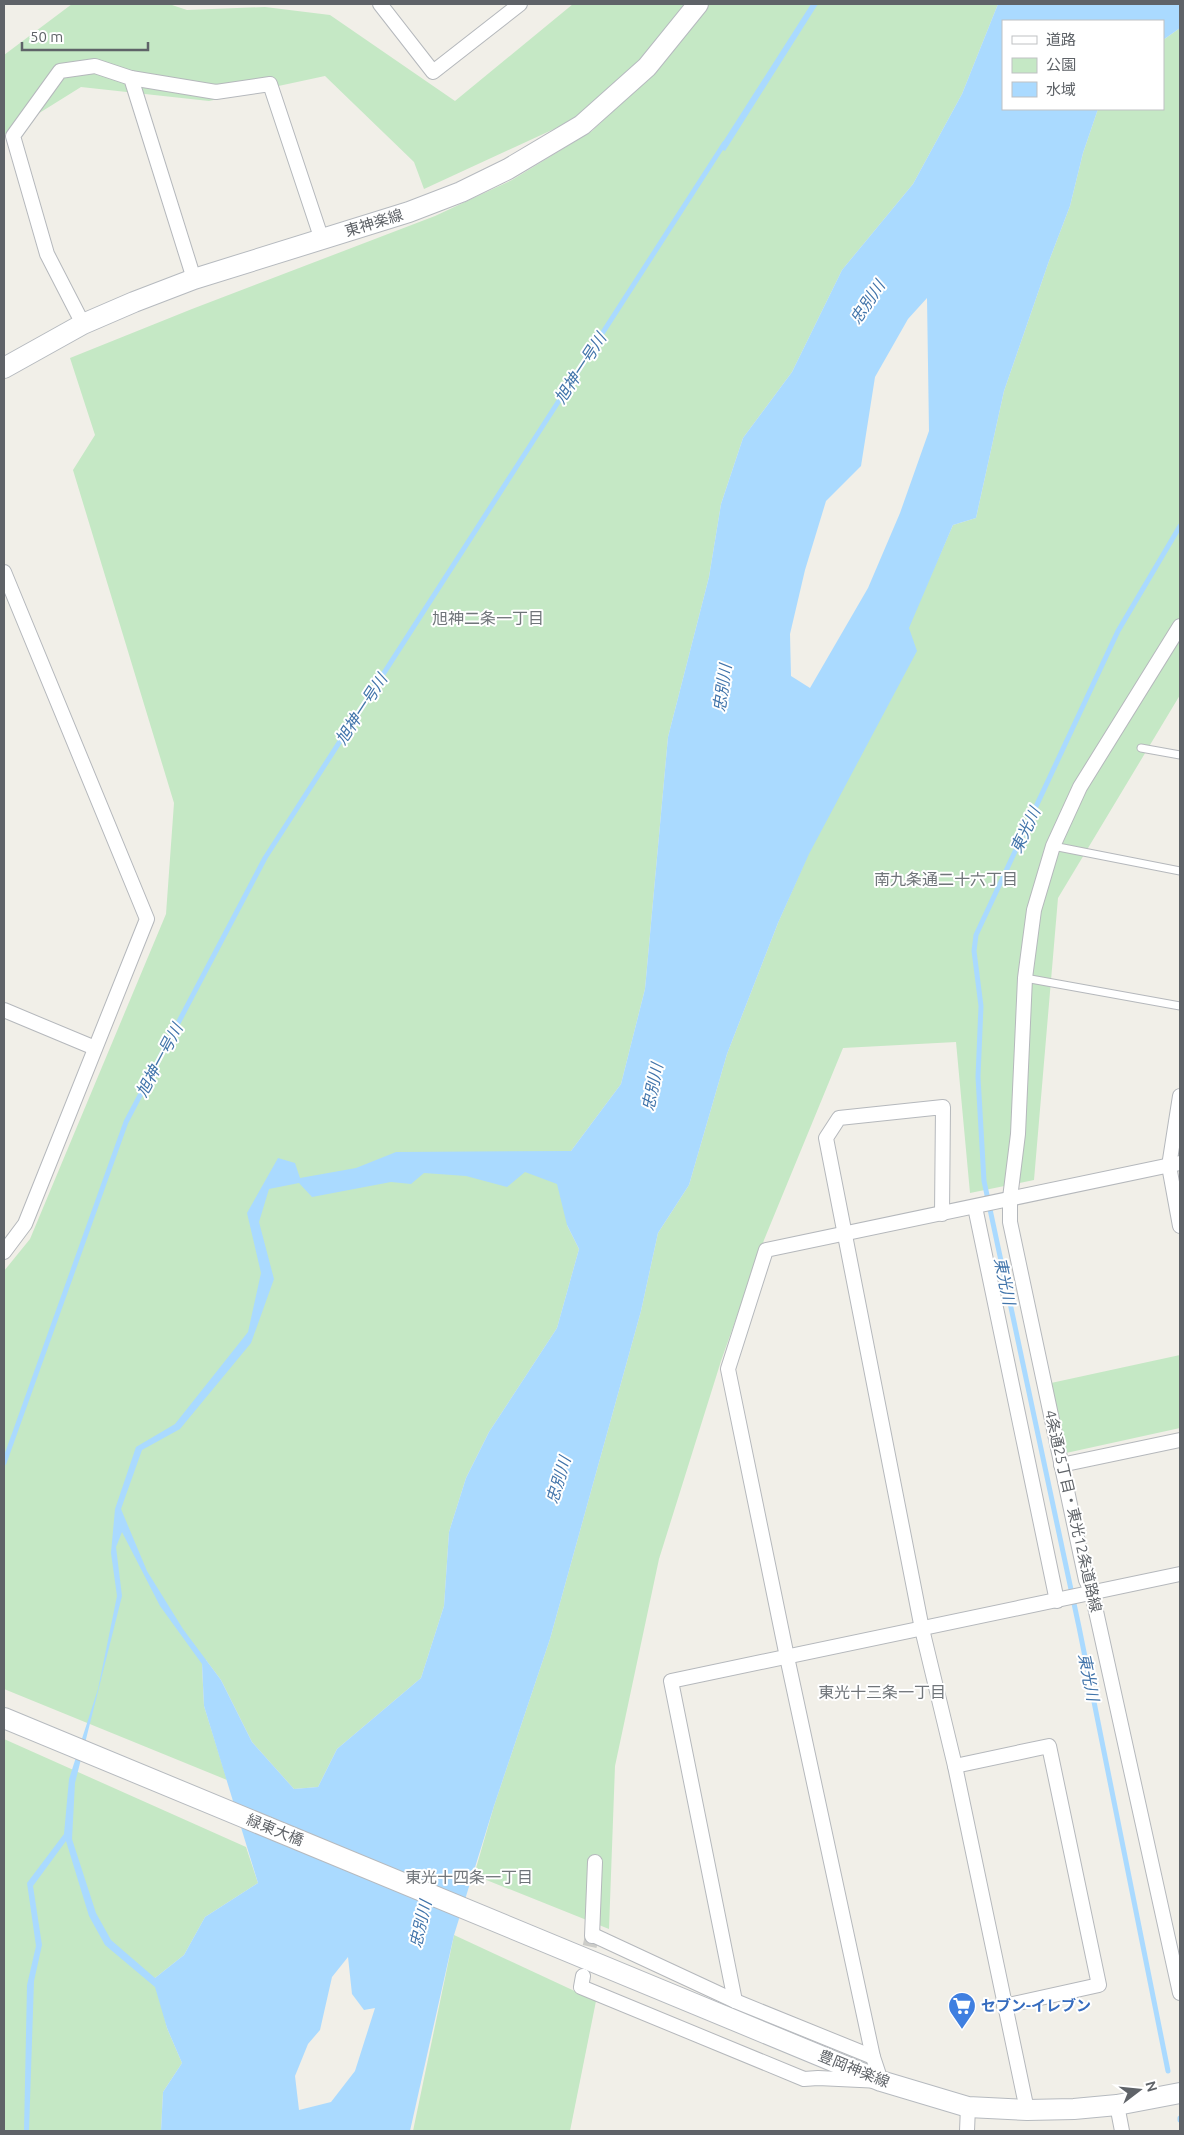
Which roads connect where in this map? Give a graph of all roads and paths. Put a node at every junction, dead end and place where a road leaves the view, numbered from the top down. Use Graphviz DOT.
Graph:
graph roads {
  1 [pos="380,4"];
  2 [pos="520,4"];
  3 [pos="698,4"];
  4 [pos="131,78"];
  5 [pos="322,240"];
  6 [pos="194,279"];
  7 [pos="83,324"];
  8 [pos="4,368"];
  9 [pos="4,572"];
  10 [pos="1180,626"];
  11 [pos="1141,748"];
  12 [pos="1180,755"];
  13 [pos="1053,846"];
  14 [pos="1180,871"];
  15 [pos="1025,978"];
  16 [pos="1180,1006"];
  17 [pos="4,1010"];
  18 [pos="95,1048"];
  19 [pos="1180,1096"];
  20 [pos="1174,1164"];
  21 [pos="1004,1200"];
  22 [pos="978,1207"];
  23 [pos="942,1214"];
  24 [pos="1180,1226"];
  25 [pos="844,1234"];
  26 [pos="4,1252"];
  27 [pos="1180,1440"];
  28 [pos="1061,1464"];
  29 [pos="1180,1574"];
  30 [pos="1086,1594"];
  31 [pos="1061,1600"];
  32 [pos="922,1629"];
  33 [pos="787,1657"];
  34 [pos="4,1718"];
  35 [pos="954,1766"];
  36 [pos="595,1862"];
  37 [pos="546,1942"];
  38 [pos="583,1976"];
  39 [pos="1180,1993"];
  40 [pos="735,2002"];
  41 [pos="1004,2006"];
  42 [pos="873,2057"];
  43 [pos="881,2081"];
  44 [pos="1180,2093"];
  45 [pos="1117,2105"];
  46 [pos="968,2107"];
  47 [pos="1027,2110"];
  48 [pos="967,2131"];
  49 [pos="1122,2131"];
  1 -- 2 [label="street"];
  3 -- 5 [label="main road, 東神楽線"];
  4 -- 5 [label="street"];
  4 -- 6 [label="street"];
  4 -- 7 [label="street"];
  5 -- 6 [label="main road, 東神楽線"];
  6 -- 7 [label="main road, 東神楽線"];
  7 -- 8 [label="main road, 東神楽線"];
  9 -- 18 [label="street"];
  10 -- 13 [label="street, 4条通25丁目・東光12条道路線"];
  11 -- 12 [label="lane"];
  13 -- 14 [label="lane"];
  13 -- 15 [label="street, 4条通25丁目・東光12条道路線"];
  15 -- 16 [label="lane"];
  15 -- 21 [label="street, 4条通25丁目・東光12条道路線"];
  17 -- 18 [label="street"];
  18 -- 26 [label="street"];
  19 -- 20 [label="street"];
  20 -- 21 [label="street"];
  20 -- 24 [label="street"];
  21 -- 22 [label="street"];
  21 -- 28 [label="street, 4条通25丁目・東光12条道路線"];
  22 -- 23 [label="street"];
  22 -- 31 [label="street"];
  23 -- 25 [label="street"];
  23 -- 25 [label="street"];
  25 -- 32 [label="street"];
  25 -- 33 [label="street"];
  27 -- 28 [label="street"];
  28 -- 30 [label="street, 4条通25丁目・東光12条道路線"];
  29 -- 30 [label="street"];
  30 -- 31 [label="street"];
  30 -- 39 [label="street, 4条通25丁目・東光12条道路線"];
  31 -- 32 [label="street"];
  32 -- 33 [label="street"];
  32 -- 35 [label="street"];
  33 -- 40 [label="street"];
  33 -- 42 [label="street"];
  34 -- 37 [label="main road, 緑東大橋"];
  35 -- 41 [label="street"];
  35 -- 41 [label="street"];
  36 -- 40 [label="street"];
  37 -- 43 [label="main road, 豊岡神楽線"];
  38 -- 43 [label="street"];
  40 -- 42 [label="street"];
  41 -- 47 [label="street"];
  42 -- 43 [label="street"];
  43 -- 46 [label="main road, 豊岡神楽線"];
  44 -- 45 [label="main road, 豊岡神楽線"];
  45 -- 47 [label="main road, 豊岡神楽線"];
  45 -- 49 [label="street"];
  46 -- 47 [label="main road, 豊岡神楽線"];
  46 -- 48 [label="street"];
}
